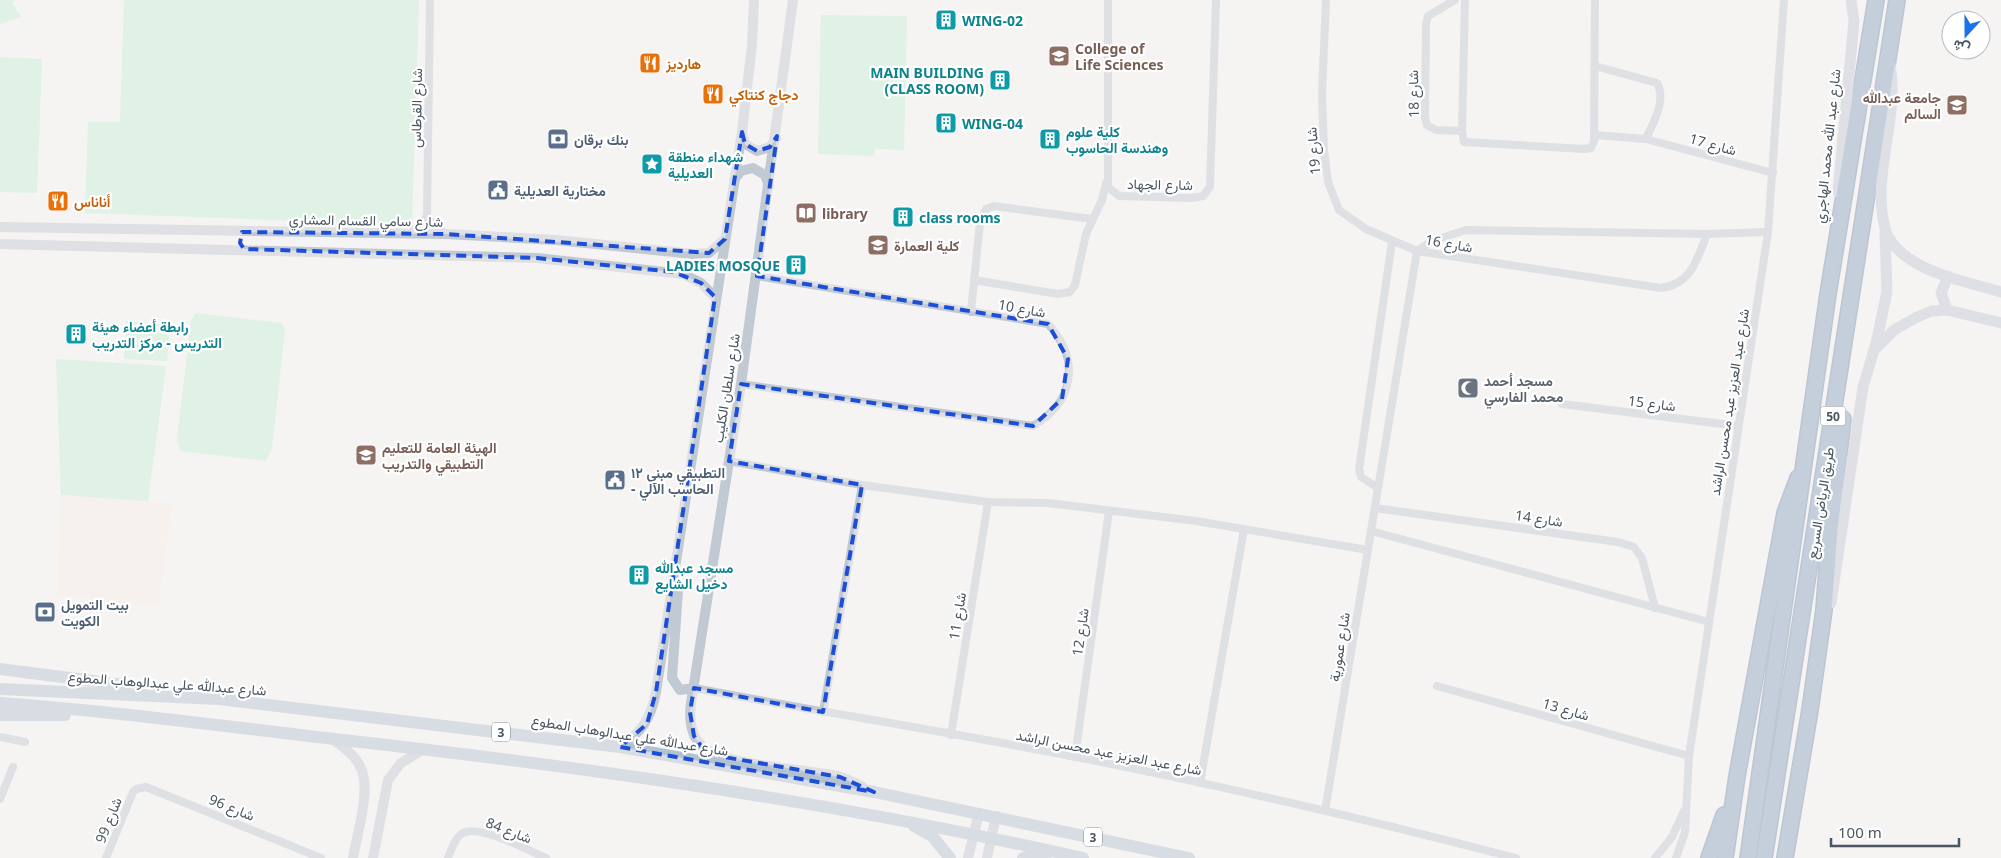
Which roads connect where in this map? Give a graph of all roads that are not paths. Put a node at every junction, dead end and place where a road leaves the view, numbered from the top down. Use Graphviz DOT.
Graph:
graph roads {
  1 [pos="430,0"];
  2 [pos="754,0"];
  3 [pos="793,0"];
  4 [pos="1108,0"];
  5 [pos="1216,0"];
  6 [pos="1326,0"];
  7 [pos="1455,0"];
  8 [pos="1465,0"];
  9 [pos="1595,0"];
  10 [pos="1784,0"];
  11 [pos="1851,0"];
  12 [pos="1876,0"];
  13 [pos="1897,0"];
  14 [pos="1890,60"];
  15 [pos="1595,66"];
  16 [pos="1462,131"];
  17 [pos="742,132"];
  18 [pos="1594,135"];
  19 [pos="776,136"];
  20 [pos="1646,139"];
  21 [pos="1774,173"];
  22 [pos="734,182"];
  23 [pos="1106,183"];
  24 [pos="769,187"];
  25 [pos="426,216"];
  26 [pos="1092,219"];
  27 [pos="0,227"];
  28 [pos="1885,229"];
  29 [pos="222,232"];
  30 [pos="242,232"];
  31 [pos="1768,232"];
  32 [pos="407,234"];
  33 [pos="446,234"];
  34 [pos="1707,234"];
  35 [pos="725,239"];
  36 [pos="1392,242"];
  37 [pos="0,244"];
  38 [pos="221,248"];
  39 [pos="244,249"];
  40 [pos="1417,251"];
  41 [pos="676,253"];
  42 [pos="674,272"];
  43 [pos="757,276"];
  44 [pos="1948,276"];
  45 [pos="974,280"];
  46 [pos="2001,292"];
  47 [pos="1828,294"];
  48 [pos="715,297"];
  49 [pos="1947,310"];
  50 [pos="971,312"];
  51 [pos="2001,323"];
  52 [pos="1847,331"];
  53 [pos="1874,350"];
  54 [pos="741,384"];
  55 [pos="1562,404"];
  56 [pos="1738,426"];
  57 [pos="729,461"];
  58 [pos="1805,463"];
  59 [pos="862,485"];
  60 [pos="1378,488"];
  61 [pos="988,502"];
  62 [pos="1375,508"];
  63 [pos="1109,511"];
  64 [pos="1244,529"];
  65 [pos="1371,531"];
  66 [pos="679,544"];
  67 [pos="1368,550"];
  68 [pos="1655,608"];
  69 [pos="1709,622"];
  70 [pos="0,669"];
  71 [pos="1437,686"];
  72 [pos="0,688"];
  73 [pos="694,688"];
  74 [pos="219,699"];
  75 [pos="0,703"];
  76 [pos="1810,710"];
  77 [pos="109,711"];
  78 [pos="823,712"];
  79 [pos="0,715"];
  80 [pos="951,735"];
  81 [pos="0,737"];
  82 [pos="331,739"];
  83 [pos="25,742"];
  84 [pos="620,747"];
  85 [pos="424,749"];
  86 [pos="1689,756"];
  87 [pos="1075,757"];
  88 [pos="13,767"];
  89 [pos="1737,776"];
  90 [pos="1200,783"];
  91 [pos="133,792"];
  92 [pos="874,792"];
  93 [pos="0,799"];
  94 [pos="363,803"];
  95 [pos="382,805"];
  96 [pos="1686,806"];
  97 [pos="1325,811"];
  98 [pos="978,813"];
  99 [pos="996,816"];
  100 [pos="900,820"];
  101 [pos="974,834"];
  102 [pos="992,838"];
  103 [pos="1065,854"];
  104 [pos="529,855"];
  105 [pos="1786,855"];
  106 [pos="106,858"];
  107 [pos="321,858"];
  108 [pos="353,858"];
  109 [pos="373,858"];
  110 [pos="448,858"];
  111 [pos="546,858"];
  112 [pos="950,858"];
  113 [pos="968,858"];
  114 [pos="987,858"];
  115 [pos="1023,858"];
  116 [pos="1083,858"];
  117 [pos="1189,858"];
  118 [pos="1516,858"];
  119 [pos="1654,858"];
  120 [pos="1676,858"];
  121 [pos="1709,858"];
  122 [pos="1724,858"];
  123 [pos="1748,858"];
  124 [pos="1764,858"];
  1 -- 25 [label="street, شارع القرطاس"];
  2 -- 17 [label="street, شارع سلطان الكليب"];
  3 -- 19 [label="street, شارع سلطان الكليب"];
  4 -- 23 [label="street"];
  5 -- 23 [label="street, شارع الجهاد"];
  6 -- 36 [label="street, شارع 19"];
  7 -- 16 [label="street, شارع 18"];
  8 -- 16 [label="street"];
  9 -- 15 [label="street"];
  10 -- 21 [label="street, شارع عبد العزيز عبد محسن الراشد"];
  11 -- 47 [label="main road, شارع عبد الله محمد الهاجري"];
  12 -- 47 [label="highway, طريق الرياض السريع / 50"];
  13 -- 14 [label="highway, طريق الرياض السريع / 50"];
  14 -- 28 [label="main road"];
  14 -- 52 [label="highway, طريق الرياض السريع / 50"];
  15 -- 18 [label="street"];
  15 -- 20 [label="street"];
  16 -- 18 [label="street"];
  17 -- 19 [label="street"];
  17 -- 22 [label="street, شارع سلطان الكليب"];
  18 -- 20 [label="street, شارع 17"];
  19 -- 24 [label="street, شارع سلطان الكليب"];
  20 -- 21 [label="street, شارع 17"];
  21 -- 31 [label="street, شارع عبد العزيز عبد محسن الراشد"];
  22 -- 24 [label="street"];
  22 -- 35 [label="street, شارع سلطان الكليب"];
  23 -- 26 [label="street"];
  24 -- 43 [label="street, شارع سلطان الكليب"];
  25 -- 32 [label="street"];
  25 -- 33 [label="street"];
  26 -- 45 [label="street"];
  26 -- 45 [label="street"];
  27 -- 29 [label="street, شارع سامي القسام المشاري"];
  28 -- 44 [label="main road"];
  28 -- 53 [label="main road"];
  29 -- 30 [label="street, شارع سامي القسام المشاري"];
  29 -- 38 [label="street"];
  30 -- 32 [label="street, شارع سامي القسام المشاري"];
  30 -- 39 [label="street"];
  31 -- 34 [label="street, شارع 16"];
  31 -- 56 [label="street, شارع عبد العزيز عبد محسن الراشد"];
  32 -- 33 [label="street, شارع سامي القسام المشاري"];
  33 -- 41 [label="street, شارع سامي القسام المشاري"];
  34 -- 40 [label="street, شارع 16"];
  34 -- 40 [label="street, شارع 16"];
  35 -- 41 [label="street, شارع سامي القسام المشاري"];
  35 -- 48 [label="street, شارع سلطان الكليب"];
  36 -- 40 [label="street, شارع 19"];
  36 -- 60 [label="street"];
  37 -- 38 [label="street"];
  38 -- 39 [label="street"];
  39 -- 42 [label="street"];
  40 -- 60 [label="street, شارع عمورية"];
  41 -- 42 [label="street"];
  42 -- 48 [label="street"];
  43 -- 50 [label="street, شارع 10"];
  43 -- 54 [label="street, شارع سلطان الكليب"];
  44 -- 46 [label="main road"];
  44 -- 49 [label="main road"];
  45 -- 50 [label="street"];
  47 -- 58 [label="highway, طريق الرياض السريع / 50"];
  48 -- 66 [label="street, شارع سلطان الكليب"];
  49 -- 51 [label="main road"];
  49 -- 53 [label="main road"];
  50 -- 54 [label="street, شارع 10"];
  52 -- 76 [label="highway"];
  52 -- 124 [label="highway, طريق الرياض السريع / 50"];
  53 -- 76 [label="main road"];
  54 -- 57 [label="street, شارع سلطان الكليب"];
  55 -- 56 [label="street, شارع 15"];
  56 -- 69 [label="street, شارع عبد العزيز عبد محسن الراشد"];
  57 -- 59 [label="street"];
  57 -- 73 [label="street, شارع سلطان الكليب"];
  58 -- 89 [label="highway"];
  58 -- 123 [label="highway, طريق الرياض السريع / 50"];
  59 -- 61 [label="street"];
  59 -- 78 [label="street"];
  60 -- 62 [label="street, شارع عمورية"];
  61 -- 63 [label="street"];
  61 -- 80 [label="street, شارع 11"];
  62 -- 65 [label="street, شارع عمورية"];
  62 -- 68 [label="street, شارع 14"];
  63 -- 64 [label="street"];
  63 -- 87 [label="street, شارع 12"];
  64 -- 67 [label="street"];
  64 -- 90 [label="street"];
  65 -- 67 [label="street, شارع عمورية"];
  65 -- 68 [label="street"];
  66 -- 73 [label="street"];
  66 -- 84 [label="street, شارع سلطان الكليب"];
  67 -- 97 [label="street, شارع عمورية"];
  68 -- 69 [label="street"];
  69 -- 86 [label="street, شارع عبد العزيز عبد محسن الراشد"];
  70 -- 74 [label="main road"];
  71 -- 86 [label="street, شارع 13"];
  72 -- 74 [label="main road, شارع عبدالله علي عبدالوهاب المطوع / 3"];
  73 -- 78 [label="street, شارع عبد العزيز عبد محسن الراشد"];
  73 -- 92 [label="street, شارع سلطان الكليب"];
  74 -- 84 [label="main road, شارع عبدالله علي عبدالوهاب المطوع / 3"];
  75 -- 77 [label="main road, 3"];
  76 -- 105 [label="highway"];
  77 -- 79 [label="main road"];
  77 -- 82 [label="main road, 3"];
  78 -- 80 [label="street, شارع عبد العزيز عبد محسن الراشد"];
  80 -- 87 [label="street, شارع عبد العزيز عبد محسن الراشد"];
  81 -- 83 [label="street"];
  82 -- 85 [label="main road, 3"];
  82 -- 94 [label="street"];
  84 -- 92 [label="main road, شارع عبدالله علي عبدالوهاب المطوع / 3"];
  85 -- 95 [label="street"];
  85 -- 100 [label="main road, 3"];
  86 -- 96 [label="street, شارع عبد العزيز عبد محسن الراشد"];
  87 -- 90 [label="street, شارع عبد العزيز عبد محسن الراشد"];
  88 -- 93 [label="street"];
  89 -- 121 [label="highway"];
  89 -- 122 [label="highway"];
  90 -- 97 [label="street, شارع عبد العزيز عبد محسن الراشد"];
  91 -- 106 [label="street, شارع 99"];
  91 -- 107 [label="street, شارع 96"];
  92 -- 98 [label="main road, شارع عبدالله علي عبدالوهاب المطوع / 3"];
  94 -- 95 [label="street"];
  94 -- 108 [label="street"];
  95 -- 109 [label="street"];
  96 -- 119 [label="street, شارع عبد العزيز عبد محسن الراشد"];
  96 -- 120 [label="street, شارع عبد العزيز عبد محسن الراشد"];
  97 -- 118 [label="street, شارع عبد العزيز عبد محسن الراشد"];
  98 -- 99 [label="main road, شارع عبدالله علي عبدالوهاب المطوع / 3"];
  98 -- 101 [label="street"];
  99 -- 102 [label="street"];
  99 -- 117 [label="main road, شارع عبدالله علي عبدالوهاب المطوع / 3"];
  100 -- 101 [label="main road, 3"];
  100 -- 112 [label="main road"];
  101 -- 102 [label="main road, 3"];
  101 -- 113 [label="street"];
  102 -- 103 [label="main road, 3"];
  102 -- 114 [label="street"];
  103 -- 115 [label="main road"];
  103 -- 116 [label="main road, 3"];
  104 -- 110 [label="street, شارع 84"];
  104 -- 111 [label="street, شارع 84"];
}
